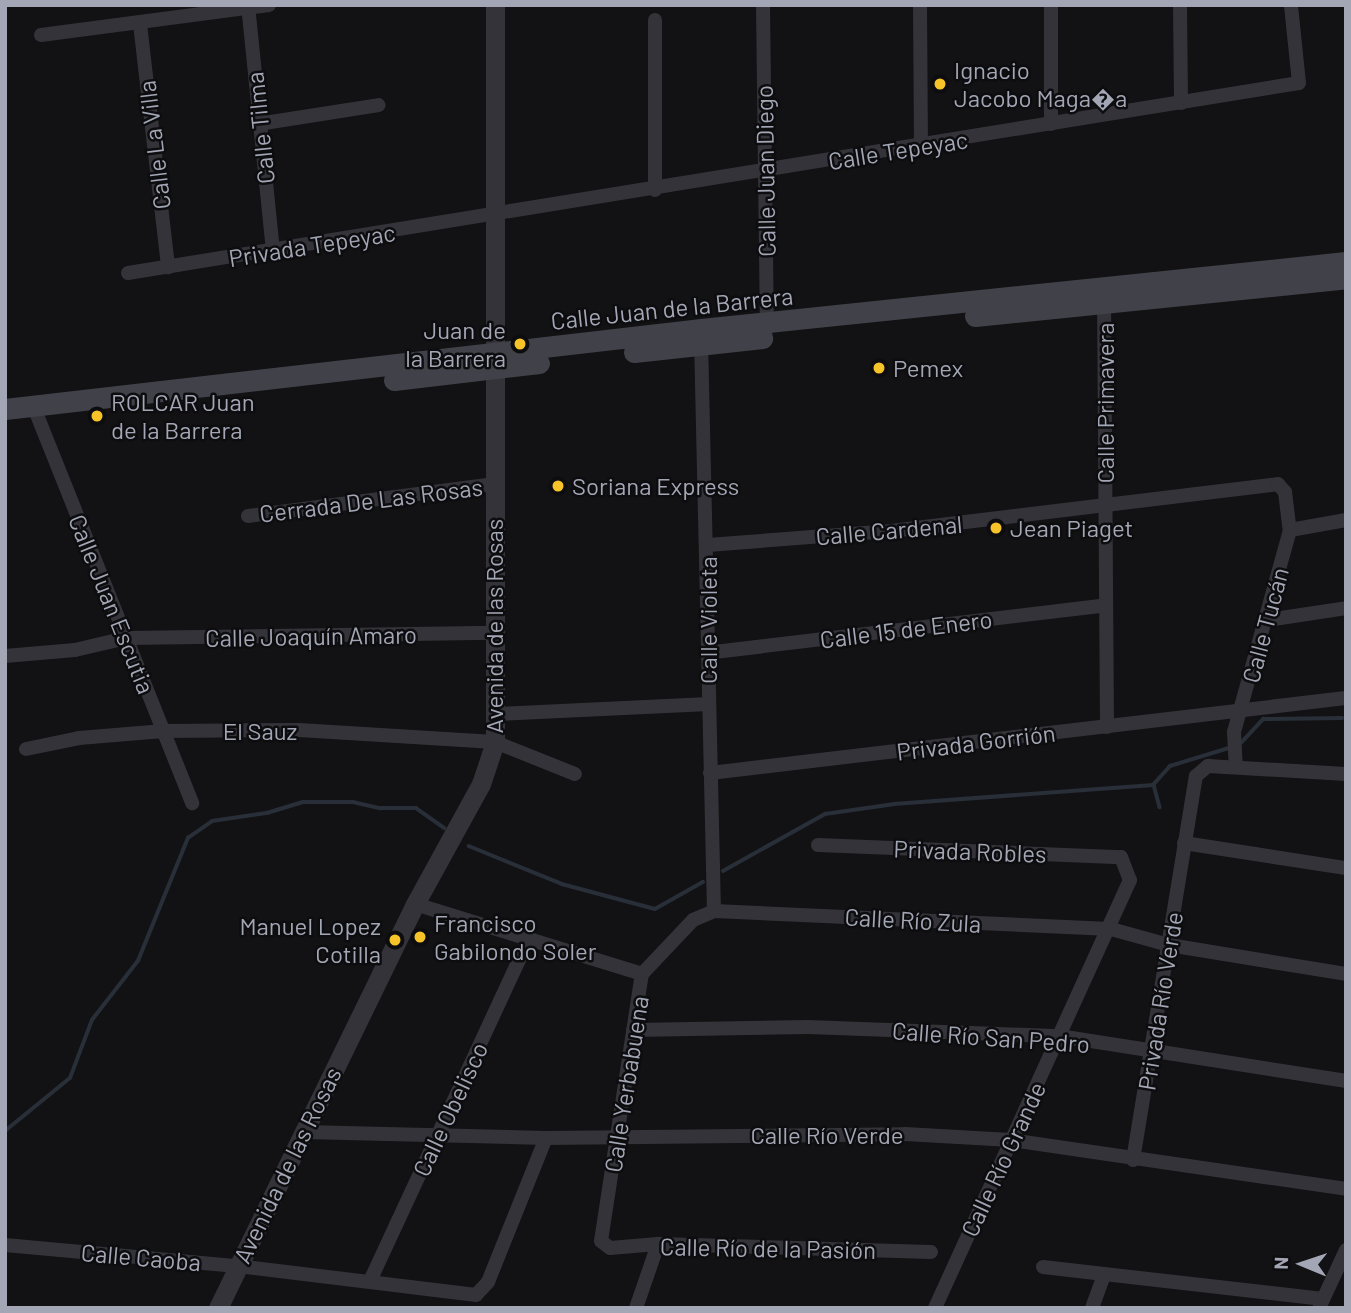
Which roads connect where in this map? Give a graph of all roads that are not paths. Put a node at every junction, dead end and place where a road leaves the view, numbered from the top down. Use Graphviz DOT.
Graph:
graph roads {
  1 [pos="269,5"];
  2 [pos="495,5"];
  3 [pos="763,5"];
  4 [pos="920,5"];
  5 [pos="1051,5"];
  6 [pos="1180,5"];
  7 [pos="1292,5"];
  8 [pos="248,7"];
  9 [pos="655,20"];
  10 [pos="140,24"];
  11 [pos="41,35"];
  12 [pos="1181,103"];
  13 [pos="379,105"];
  14 [pos="258,124"];
  15 [pos="1051,124"];
  16 [pos="921,146"];
  17 [pos="765,172"];
  18 [pos="655,190"];
  19 [pos="496,216"];
  20 [pos="273,251"];
  21 [pos="168,267"];
  22 [pos="1345,270"];
  23 [pos="128,273"];
  24 [pos="1104,296"];
  25 [pos="767,330"];
  26 [pos="701,336"];
  27 [pos="495,362"];
  28 [pos="5,409"];
  29 [pos="34,411"];
  30 [pos="5,421"];
  31 [pos="495,484"];
  32 [pos="1278,484"];
  33 [pos="1105,507"];
  34 [pos="248,516"];
  35 [pos="1346,520"];
  36 [pos="1290,530"];
  37 [pos="708,545"];
  38 [pos="1106,605"];
  39 [pos="1346,608"];
  40 [pos="1268,620"];
  41 [pos="496,633"];
  42 [pos="126,638"];
  43 [pos="706,653"];
  44 [pos="5,656"];
  45 [pos="1346,698"];
  46 [pos="709,704"];
  47 [pos="1242,709"];
  48 [pos="497,714"];
  49 [pos="1107,727"];
  50 [pos="164,731"];
  51 [pos="495,742"];
  52 [pos="26,749"];
  53 [pos="1236,767"];
  54 [pos="710,773"];
  55 [pos="575,774"];
  56 [pos="1346,774"];
  57 [pos="191,803"];
  58 [pos="1184,843"];
  59 [pos="818,845"];
  60 [pos="1121,857"];
  61 [pos="1346,868"];
  62 [pos="415,904"];
  63 [pos="714,911"];
  64 [pos="1111,929"];
  65 [pos="530,937"];
  66 [pos="1169,945"];
  67 [pos="642,974"];
  68 [pos="1346,974"];
  69 [pos="633,1030"];
  70 [pos="1059,1036"];
  71 [pos="1153,1053"];
  72 [pos="1346,1081"];
  73 [pos="304,1132"];
  74 [pos="438,1135"];
  75 [pos="620,1135"];
  76 [pos="546,1138"];
  77 [pos="1011,1140"];
  78 [pos="1133,1160"];
  79 [pos="1346,1189"];
  80 [pos="658,1244"];
  81 [pos="5,1245"];
  82 [pos="606,1247"];
  83 [pos="1346,1250"];
  84 [pos="931,1252"];
  85 [pos="237,1266"];
  86 [pos="1043,1267"];
  87 [pos="1104,1275"];
  88 [pos="370,1281"];
  89 [pos="1321,1303"];
  90 [pos="218,1308"];
  91 [pos="636,1308"];
  92 [pos="934,1308"];
  93 [pos="1092,1308"];
  1 -- 8 [label="street"];
  2 -- 19 [label="street, Avenida de las Rosas"];
  3 -- 17 [label="street, Calle Juan Diego"];
  4 -- 16 [label="street"];
  5 -- 15 [label="street"];
  6 -- 12 [label="street"];
  7 -- 12 [label="street, Calle Tepeyac"];
  8 -- 10 [label="street"];
  8 -- 14 [label="street, Calle Tilma"];
  9 -- 18 [label="street"];
  10 -- 11 [label="street"];
  10 -- 21 [label="street, Calle La Villa"];
  12 -- 15 [label="street, Calle Tepeyac"];
  13 -- 14 [label="street"];
  14 -- 20 [label="street, Calle Tilma"];
  15 -- 16 [label="street, Calle Tepeyac"];
  16 -- 17 [label="street, Calle Tepeyac"];
  17 -- 18 [label="street, Calle Tepeyac"];
  17 -- 25 [label="street, Calle Juan Diego"];
  18 -- 19 [label="street, Calle Tepeyac"];
  19 -- 20 [label="street, Privada Tepeyac"];
  19 -- 27 [label="street, Avenida de las Rosas"];
  20 -- 21 [label="street, Privada Tepeyac"];
  21 -- 23 [label="street, Privada Tepeyac"];
  22 -- 24 [label="main road, Calle Juan de la Barrera"];
  24 -- 25 [label="main road, Calle Juan de la Barrera"];
  24 -- 33 [label="street, Calle Primavera"];
  25 -- 26 [label="main road, Calle Juan de la Barrera"];
  26 -- 27 [label="main road, Calle Juan de la Barrera"];
  26 -- 37 [label="street, Calle Violeta"];
  27 -- 29 [label="main road, Calle Juan de la Barrera"];
  27 -- 31 [label="street, Avenida de las Rosas"];
  28 -- 29 [label="main road, Calle Juan de la Barrera"];
  29 -- 30 [label="main road, Calle Juan de la Barrera"];
  29 -- 42 [label="street, Calle Juan Escutia"];
  31 -- 34 [label="street, Cerrada De Las Rosas"];
  31 -- 41 [label="street, Avenida de las Rosas"];
  32 -- 33 [label="street, Calle Cardenal"];
  32 -- 36 [label="street, Calle Tucán"];
  33 -- 37 [label="street, Calle Cardenal"];
  33 -- 38 [label="street, Calle Primavera"];
  35 -- 36 [label="street"];
  36 -- 40 [label="street, Calle Tucán"];
  37 -- 43 [label="street, Calle Violeta"];
  38 -- 43 [label="street, Calle 15 de Enero"];
  38 -- 49 [label="street, Calle Primavera"];
  39 -- 40 [label="street"];
  40 -- 47 [label="street, Calle Tucán"];
  41 -- 42 [label="street, Calle Joaquín Amaro"];
  41 -- 48 [label="street, Avenida de las Rosas"];
  42 -- 44 [label="street, Calle Joaquín Amaro"];
  42 -- 50 [label="street, Calle Juan Escutia"];
  43 -- 46 [label="street, Calle Violeta"];
  45 -- 47 [label="street, Privada Gorrión"];
  46 -- 48 [label="street"];
  46 -- 54 [label="street, Calle Violeta"];
  47 -- 49 [label="street, Privada Gorrión"];
  47 -- 53 [label="street, Calle Tucán"];
  48 -- 51 [label="street, Avenida de las Rosas"];
  49 -- 54 [label="street, Privada Gorrión"];
  50 -- 51 [label="street, El Sauz"];
  50 -- 52 [label="street, El Sauz"];
  50 -- 57 [label="street, Calle Juan Escutia"];
  51 -- 55 [label="street, El Sauz"];
  51 -- 62 [label="street, Avenida de las Rosas"];
  53 -- 56 [label="street"];
  53 -- 58 [label="street, Privada Río Verde"];
  54 -- 63 [label="street, Calle Violeta"];
  58 -- 61 [label="street"];
  58 -- 66 [label="street, Privada Río Verde"];
  59 -- 60 [label="street, Privada Robles"];
  60 -- 64 [label="street, Calle Río Grande"];
  62 -- 65 [label="street"];
  62 -- 73 [label="street, Avenida de las Rosas"];
  63 -- 64 [label="street, Calle Río Zula"];
  63 -- 67 [label="street, Calle Yerbabuena"];
  64 -- 66 [label="street, Calle Río Zula"];
  64 -- 70 [label="street, Calle Río Grande"];
  65 -- 67 [label="street"];
  65 -- 74 [label="street, Calle Obelisco"];
  66 -- 68 [label="street, Calle Río Zula"];
  66 -- 71 [label="street, Privada Río Verde"];
  67 -- 69 [label="street, Calle Yerbabuena"];
  69 -- 70 [label="street, Calle Río San Pedro"];
  69 -- 75 [label="street, Calle Yerbabuena"];
  70 -- 71 [label="street, Calle Río San Pedro"];
  70 -- 77 [label="street, Calle Río Grande"];
  71 -- 72 [label="street, Calle Río San Pedro"];
  71 -- 78 [label="street, Privada Río Verde"];
  73 -- 74 [label="street, Calle Río Verde"];
  73 -- 85 [label="street, Avenida de las Rosas"];
  74 -- 76 [label="street, Calle Río Verde"];
  74 -- 88 [label="street, Calle Obelisco"];
  75 -- 76 [label="street, Calle Río Verde"];
  75 -- 77 [label="street, Calle Río Verde"];
  75 -- 82 [label="street, Calle Yerbabuena"];
  76 -- 88 [label="street, Calle Caoba"];
  77 -- 78 [label="street, Calle Río Verde"];
  77 -- 92 [label="street, Calle Río Grande"];
  78 -- 79 [label="street, Calle Río Verde"];
  80 -- 82 [label="street, Calle Río de la Pasión"];
  80 -- 84 [label="street, Calle Río de la Pasión"];
  80 -- 91 [label="street"];
  81 -- 85 [label="street, Calle Caoba"];
  83 -- 89 [label="street"];
  85 -- 88 [label="street, Calle Caoba"];
  85 -- 90 [label="street, Avenida de las Rosas"];
  86 -- 87 [label="street"];
  87 -- 89 [label="street"];
  87 -- 93 [label="street"];
}
